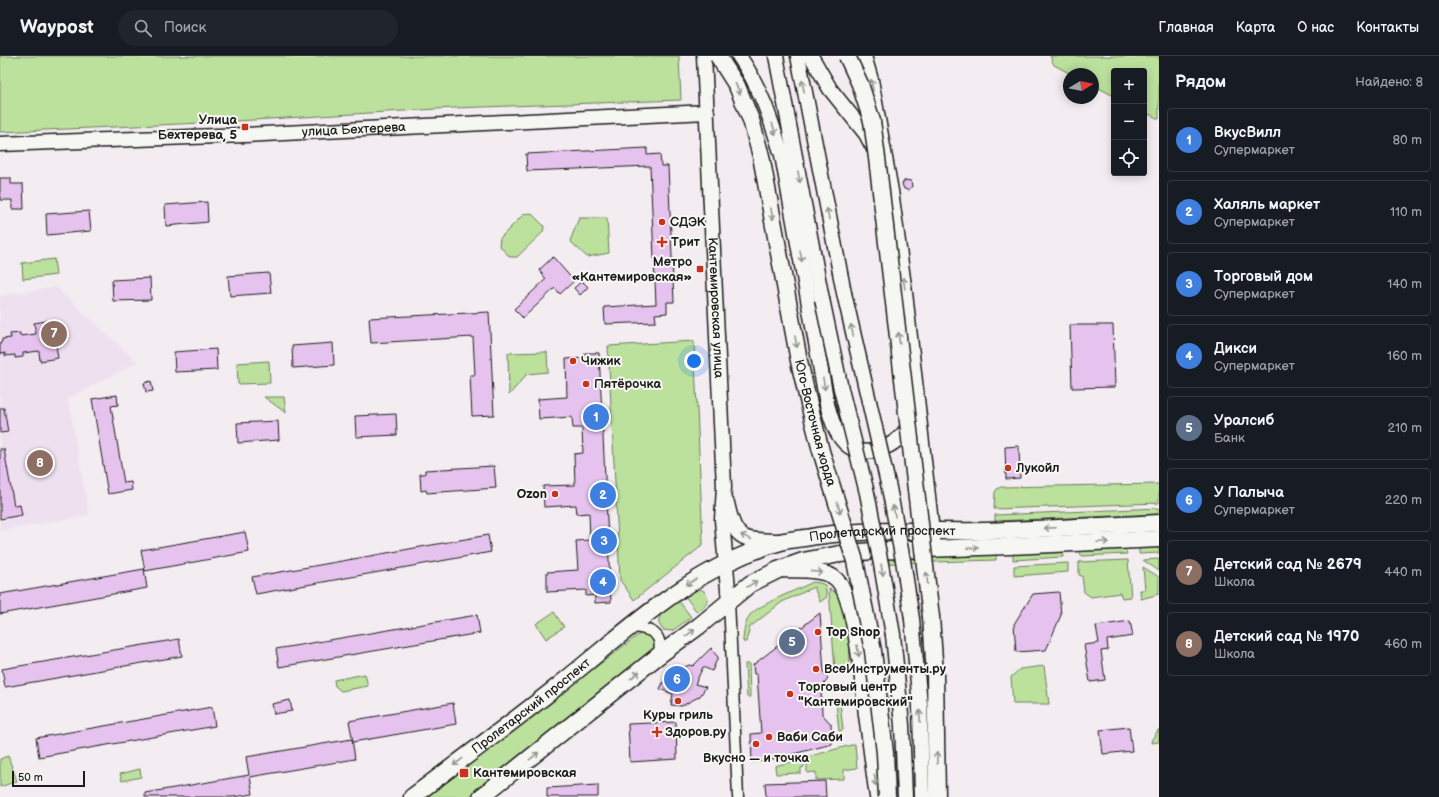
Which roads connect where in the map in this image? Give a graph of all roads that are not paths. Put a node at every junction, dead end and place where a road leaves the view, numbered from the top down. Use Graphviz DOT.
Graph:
graph roads {
  1 [pos="704,56"];
  2 [pos="718,56"];
  3 [pos="739,56"];
  4 [pos="776,56"];
  5 [pos="798,56"];
  6 [pos="811,56"];
  7 [pos="847,56"];
  8 [pos="864,56"];
  9 [pos="707,112"];
  10 [pos="0,144"];
  11 [pos="891,191"];
  12 [pos="916,391"];
  13 [pos="724,487"];
  14 [pos="1159,523"];
  15 [pos="932,530"];
  16 [pos="1159,539"];
  17 [pos="784,541"];
  18 [pos="934,549"];
  19 [pos="725,563"];
  20 [pos="778,570"];
  21 [pos="730,601"];
  22 [pos="630,627"];
  23 [pos="658,656"];
  24 [pos="412,797"];
  25 [pos="481,797"];
  26 [pos="738,797"];
  27 [pos="877,797"];
  28 [pos="887,797"];
  29 [pos="905,797"];
  30 [pos="922,797"];
  31 [pos="937,797"];
  1 -- 9 [label="main road, Кантемировская улица"];
  2 -- 28 [label="main road, Юго-Восточная хорда, one-way, bridge"];
  3 -- 12 [label="main road, one-way"];
  4 -- 29 [label="main road, one-way, bridge"];
  30 -- 5 [label="main road, one-way, bridge"];
  6 -- 11 [label="main road"];
  31 -- 7 [label="main road, one-way, bridge"];
  11 -- 8 [label="main road, one-way"];
  9 -- 10 [label="main road, улица Бехтерева"];
  9 -- 13 [label="main road, Кантемировская улица"];
  12 -- 11 [label="main road, one-way"];
  12 -- 15 [label="main road"];
  17 -- 13 [label="main road, Кантемировская улица, one-way"];
  13 -- 19 [label="main road, Кантемировская улица"];
  14 -- 15 [label="main road, Пролетарский проспект, one-way"];
  15 -- 17 [label="main road, Пролетарский проспект"];
  15 -- 18 [label="main road"];
  18 -- 16 [label="main road, Пролетарский проспект, one-way"];
  17 -- 19 [label="main road, Пролетарский проспект"];
  18 -- 20 [label="main road, Пролетарский проспект"];
  19 -- 21 [label="main road, Кантемировская улица"];
  19 -- 22 [label="main road, Пролетарский проспект, one-way"];
  21 -- 20 [label="main road, Пролетарский проспект, one-way"];
  20 -- 27 [label="main road, one-way"];
  23 -- 21 [label="main road, Пролетарский проспект, one-way"];
  21 -- 26 [label="street"];
  22 -- 23 [label="street"];
  22 -- 24 [label="main road, Пролетарский проспект, one-way"];
  25 -- 23 [label="main road, Пролетарский проспект, one-way"];
}
